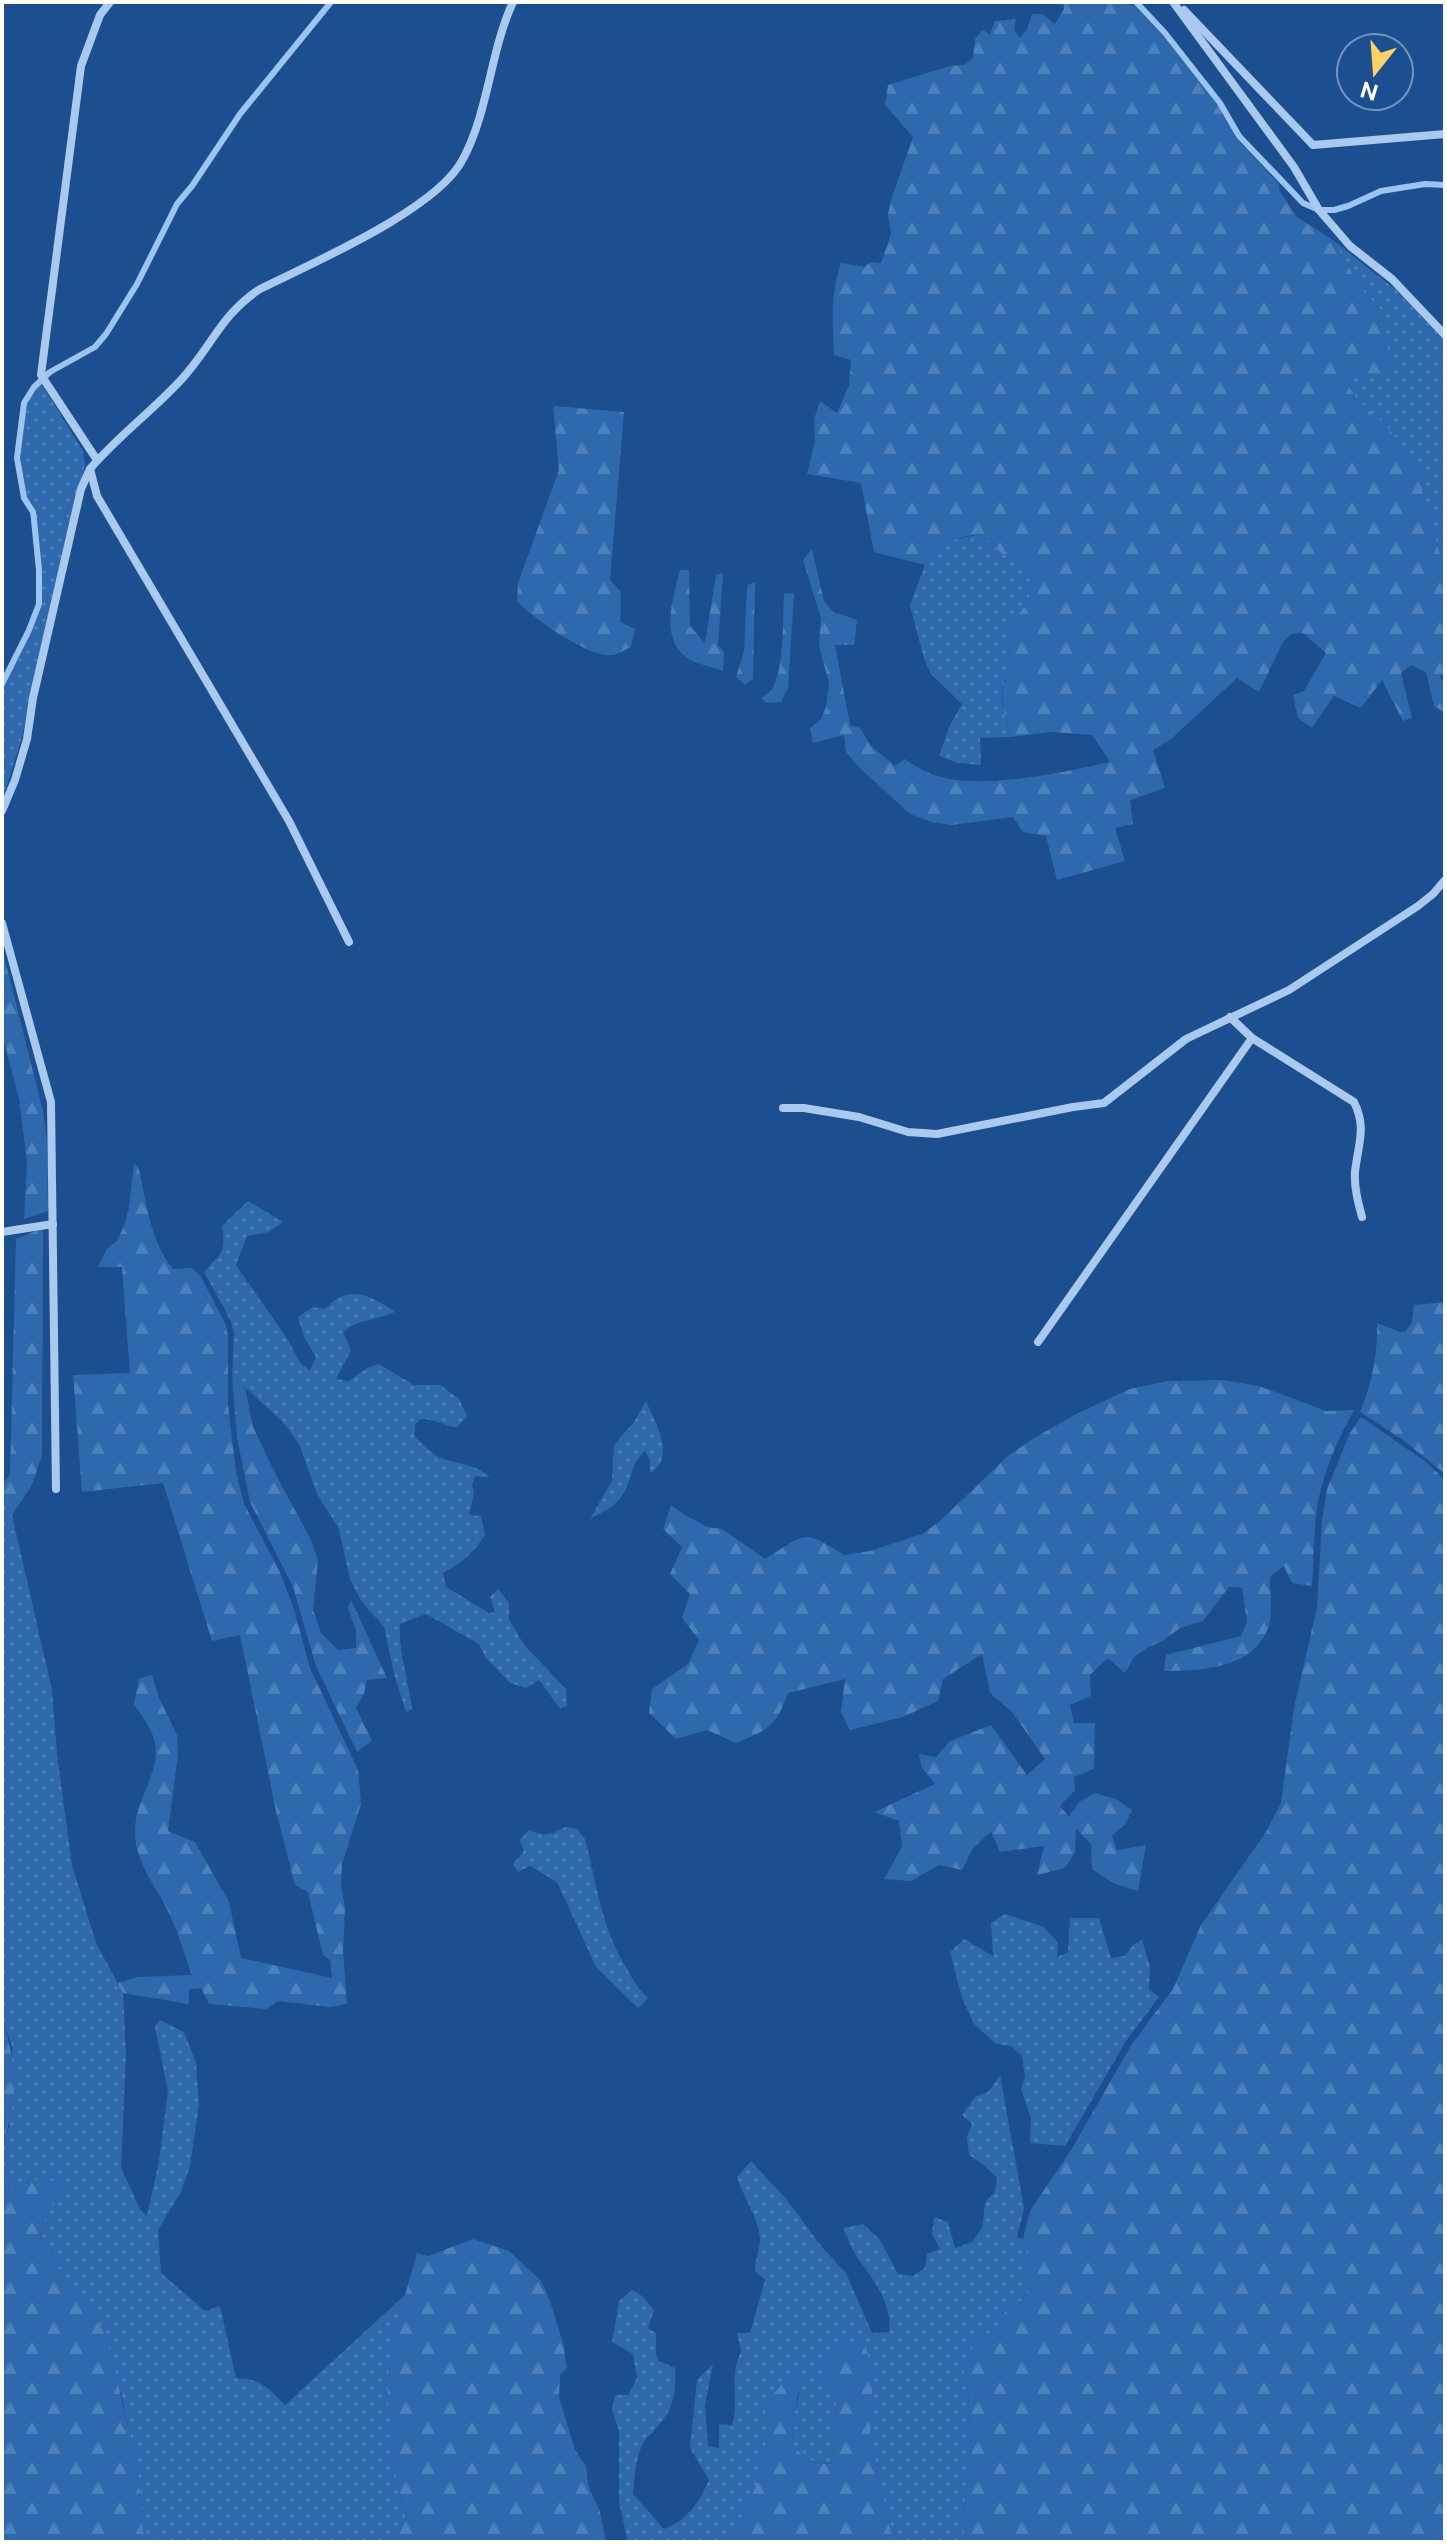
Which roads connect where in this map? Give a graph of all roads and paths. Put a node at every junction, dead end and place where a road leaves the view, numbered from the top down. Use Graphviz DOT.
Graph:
graph roads {
  1 [pos="110,2"];
  2 [pos="513,2"];
  3 [pos="1175,2"];
  4 [pos="1445,134"];
  5 [pos="1445,335"];
  6 [pos="97,460"];
  7 [pos="90,469"];
  8 [pos="2,811"];
  9 [pos="1445,880"];
  10 [pos="2,923"];
  11 [pos="349,942"];
  12 [pos="1230,1017"];
  13 [pos="1252,1038"];
  14 [pos="783,1108"];
  15 [pos="1362,1217"];
  16 [pos="53,1224"];
  17 [pos="2,1232"];
  18 [pos="1038,1342"];
  19 [pos="56,1489"];
  1 -- 6 [label="street"];
  2 -- 6 [label="street"];
  3 -- 4 [label="street"];
  3 -- 5 [label="street"];
  6 -- 7 [label="street"];
  7 -- 8 [label="street"];
  7 -- 11 [label="street"];
  9 -- 12 [label="street"];
  10 -- 16 [label="street"];
  12 -- 13 [label="street"];
  12 -- 14 [label="street"];
  13 -- 15 [label="street"];
  13 -- 18 [label="street"];
  16 -- 17 [label="street"];
  16 -- 19 [label="street"];
}
